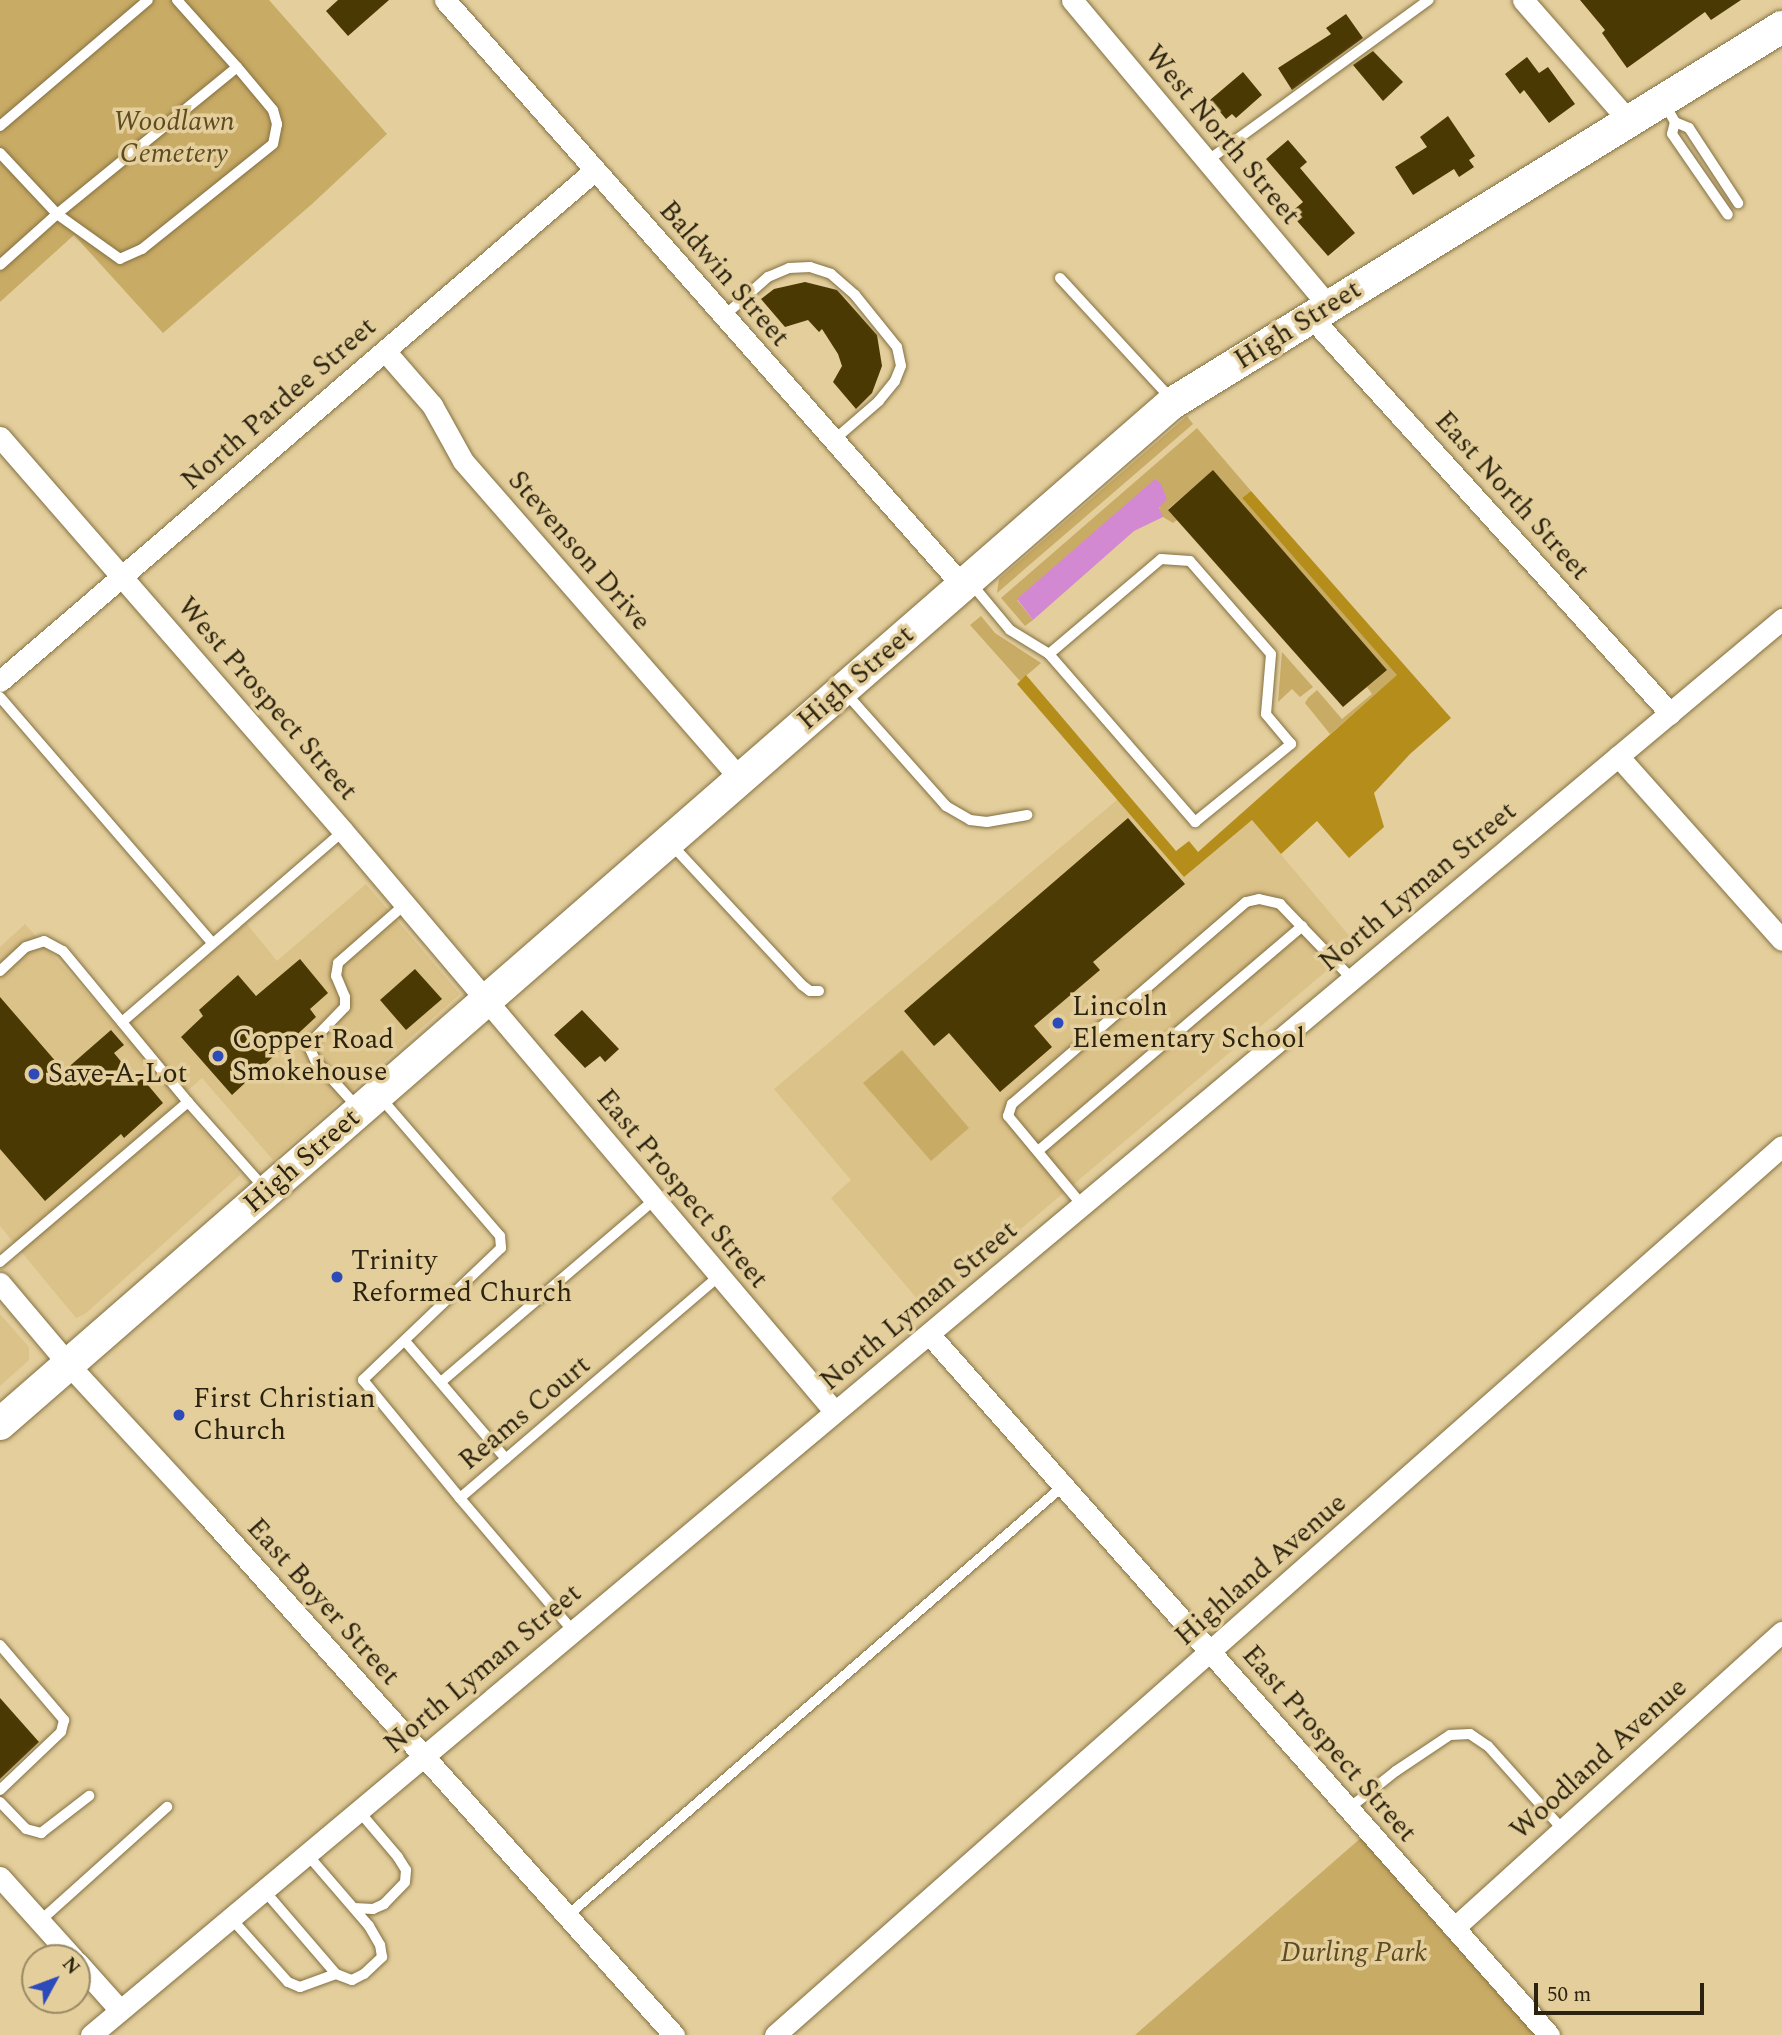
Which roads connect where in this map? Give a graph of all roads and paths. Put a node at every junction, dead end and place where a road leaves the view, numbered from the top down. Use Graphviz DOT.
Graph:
graph roads {
  1 [pos="148,0"];
  2 [pos="177,0"];
  3 [pos="445,0"];
  4 [pos="1072,0"];
  5 [pos="1429,0"];
  6 [pos="1523,0"];
  7 [pos="1782,27"];
  8 [pos="237,67"];
  9 [pos="1669,111"];
  10 [pos="1629,121"];
  11 [pos="0,126"];
  12 [pos="0,153"];
  13 [pos="1207,161"];
  14 [pos="595,170"];
  15 [pos="1738,203"];
  16 [pos="57,214"];
  17 [pos="1728,215"];
  18 [pos="0,265"];
  19 [pos="1060,278"];
  20 [pos="1320,312"];
  21 [pos="724,316"];
  22 [pos="385,351"];
  23 [pos="1174,402"];
  24 [pos="0,437"];
  25 [pos="834,440"];
  26 [pos="124,576"];
  27 [pos="965,582"];
  28 [pos="1782,619"];
  29 [pos="1049,653"];
  30 [pos="0,681"];
  31 [pos="842,689"];
  32 [pos="0,697"];
  33 [pos="1670,713"];
  34 [pos="1618,756"];
  35 [pos="741,780"];
  36 [pos="1027,816"];
  37 [pos="343,831"];
  38 [pos="669,841"];
  39 [pos="404,905"];
  40 [pos="1302,926"];
  41 [pos="1782,940"];
  42 [pos="212,943"];
  43 [pos="0,971"];
  44 [pos="1352,979"];
  45 [pos="819,991"];
  46 [pos="487,1001"];
  47 [pos="122,1022"];
  48 [pos="188,1102"];
  49 [pos="369,1103"];
  50 [pos="1782,1146"];
  51 [pos="1038,1151"];
  52 [pos="267,1192"];
  53 [pos="654,1200"];
  54 [pos="1083,1205"];
  55 [pos="0,1262"];
  56 [pos="719,1276"];
  57 [pos="0,1283"];
  58 [pos="929,1334"];
  59 [pos="405,1341"];
  60 [pos="69,1366"];
  61 [pos="440,1382"];
  62 [pos="835,1412"];
  63 [pos="0,1424"];
  64 [pos="506,1459"];
  65 [pos="1063,1486"];
  66 [pos="460,1498"];
  67 [pos="573,1631"];
  68 [pos="1782,1632"];
  69 [pos="0,1645"];
  70 [pos="1210,1652"];
  71 [pos="423,1755"];
  72 [pos="0,1790"];
  73 [pos="89,1796"];
  74 [pos="0,1802"];
  75 [pos="167,1807"];
  76 [pos="1348,1809"];
  77 [pos="358,1810"];
  78 [pos="1563,1830"];
  79 [pos="306,1853"];
  80 [pos="0,1877"];
  81 [pos="262,1889"];
  82 [pos="354,1908"];
  83 [pos="566,1916"];
  84 [pos="230,1917"];
  85 [pos="40,1921"];
  86 [pos="1454,1928"];
  87 [pos="61,1944"];
  88 [pos="336,1974"];
  89 [pos="91,1978"];
  90 [pos="119,2009"];
  91 [pos="91,2035"];
  92 [pos="674,2035"];
  93 [pos="775,2035"];
  94 [pos="1549,2035"];
  1 -- 11 [label="lane"];
  2 -- 8 [label="lane"];
  3 -- 14 [label="street, Baldwin Street"];
  4 -- 13 [label="street, West North Street"];
  5 -- 13 [label="lane"];
  6 -- 10 [label="street"];
  7 -- 9 [label="main road, High Street"];
  8 -- 16 [label="lane"];
  8 -- 16 [label="lane"];
  9 -- 10 [label="main road, High Street"];
  9 -- 15 [label="lane"];
  9 -- 17 [label="lane"];
  10 -- 20 [label="main road, High Street"];
  12 -- 16 [label="lane"];
  13 -- 20 [label="street, West North Street"];
  14 -- 21 [label="street, Baldwin Street"];
  14 -- 22 [label="street, North Pardee Street"];
  16 -- 18 [label="lane"];
  19 -- 23 [label="lane"];
  20 -- 23 [label="main road, High Street"];
  20 -- 33 [label="street, East North Street"];
  21 -- 25 [label="street, Baldwin Street"];
  21 -- 25 [label="lane"];
  22 -- 26 [label="street, North Pardee Street"];
  22 -- 35 [label="street, Stevenson Drive"];
  23 -- 27 [label="main road, High Street"];
  24 -- 26 [label="street, West Prospect Street"];
  25 -- 27 [label="street, Baldwin Street"];
  26 -- 30 [label="street, North Pardee Street"];
  26 -- 37 [label="street, West Prospect Street"];
  27 -- 29 [label="lane"];
  27 -- 31 [label="main road, High Street"];
  28 -- 33 [label="street, North Lyman Street"];
  29 -- 29 [label="lane"];
  31 -- 35 [label="main road, High Street"];
  31 -- 36 [label="lane"];
  32 -- 42 [label="lane"];
  33 -- 34 [label="street, North Lyman Street"];
  34 -- 41 [label="street"];
  34 -- 44 [label="street, North Lyman Street"];
  35 -- 38 [label="main road, High Street"];
  37 -- 39 [label="street, West Prospect Street"];
  37 -- 42 [label="lane"];
  38 -- 45 [label="lane"];
  38 -- 46 [label="main road, High Street"];
  39 -- 46 [label="street, West Prospect Street"];
  39 -- 49 [label="lane"];
  40 -- 44 [label="lane"];
  40 -- 51 [label="lane"];
  40 -- 51 [label="lane"];
  42 -- 47 [label="lane"];
  43 -- 47 [label="lane"];
  44 -- 54 [label="street, North Lyman Street"];
  46 -- 49 [label="main road, High Street"];
  46 -- 53 [label="street, East Prospect Street"];
  47 -- 48 [label="lane"];
  48 -- 52 [label="lane"];
  48 -- 55 [label="lane"];
  49 -- 52 [label="main road, High Street"];
  49 -- 59 [label="lane"];
  50 -- 70 [label="street, Highland Avenue"];
  51 -- 54 [label="lane"];
  52 -- 60 [label="main road, High Street"];
  53 -- 56 [label="street, East Prospect Street"];
  53 -- 61 [label="lane"];
  54 -- 58 [label="street, North Lyman Street"];
  56 -- 62 [label="street, East Prospect Street"];
  56 -- 64 [label="lane, Reams Court"];
  57 -- 60 [label="street, East Boyer Street"];
  58 -- 62 [label="street, North Lyman Street"];
  58 -- 65 [label="street, East Prospect Street"];
  59 -- 61 [label="lane"];
  59 -- 66 [label="lane"];
  60 -- 63 [label="main road, High Street"];
  60 -- 71 [label="street, East Boyer Street"];
  61 -- 64 [label="lane"];
  62 -- 67 [label="street, North Lyman Street"];
  64 -- 66 [label="lane, Reams Court"];
  65 -- 70 [label="street, East Prospect Street"];
  65 -- 83 [label="lane"];
  66 -- 67 [label="lane, Reams Court"];
  67 -- 71 [label="street, North Lyman Street"];
  68 -- 78 [label="street, Woodland Avenue"];
  69 -- 72 [label="lane"];
  70 -- 76 [label="street, East Prospect Street"];
  70 -- 93 [label="street, Highland Avenue"];
  71 -- 77 [label="street, North Lyman Street"];
  71 -- 83 [label="street, East Boyer Street"];
  73 -- 74 [label="lane"];
  75 -- 85 [label="lane"];
  76 -- 78 [label="lane"];
  76 -- 86 [label="street, East Prospect Street"];
  77 -- 79 [label="street, North Lyman Street"];
  77 -- 82 [label="lane"];
  78 -- 86 [label="street, Woodland Avenue"];
  79 -- 81 [label="street, North Lyman Street"];
  79 -- 82 [label="lane"];
  80 -- 85 [label="street"];
  81 -- 84 [label="street, North Lyman Street"];
  81 -- 88 [label="lane"];
  82 -- 88 [label="lane"];
  83 -- 92 [label="street, East Boyer Street"];
  84 -- 88 [label="lane"];
  84 -- 90 [label="street, North Lyman Street"];
  85 -- 87 [label="street"];
  86 -- 94 [label="street, East Prospect Street"];
  89 -- 90 [label="street"];
  90 -- 91 [label="street, North Lyman Street"];
}
